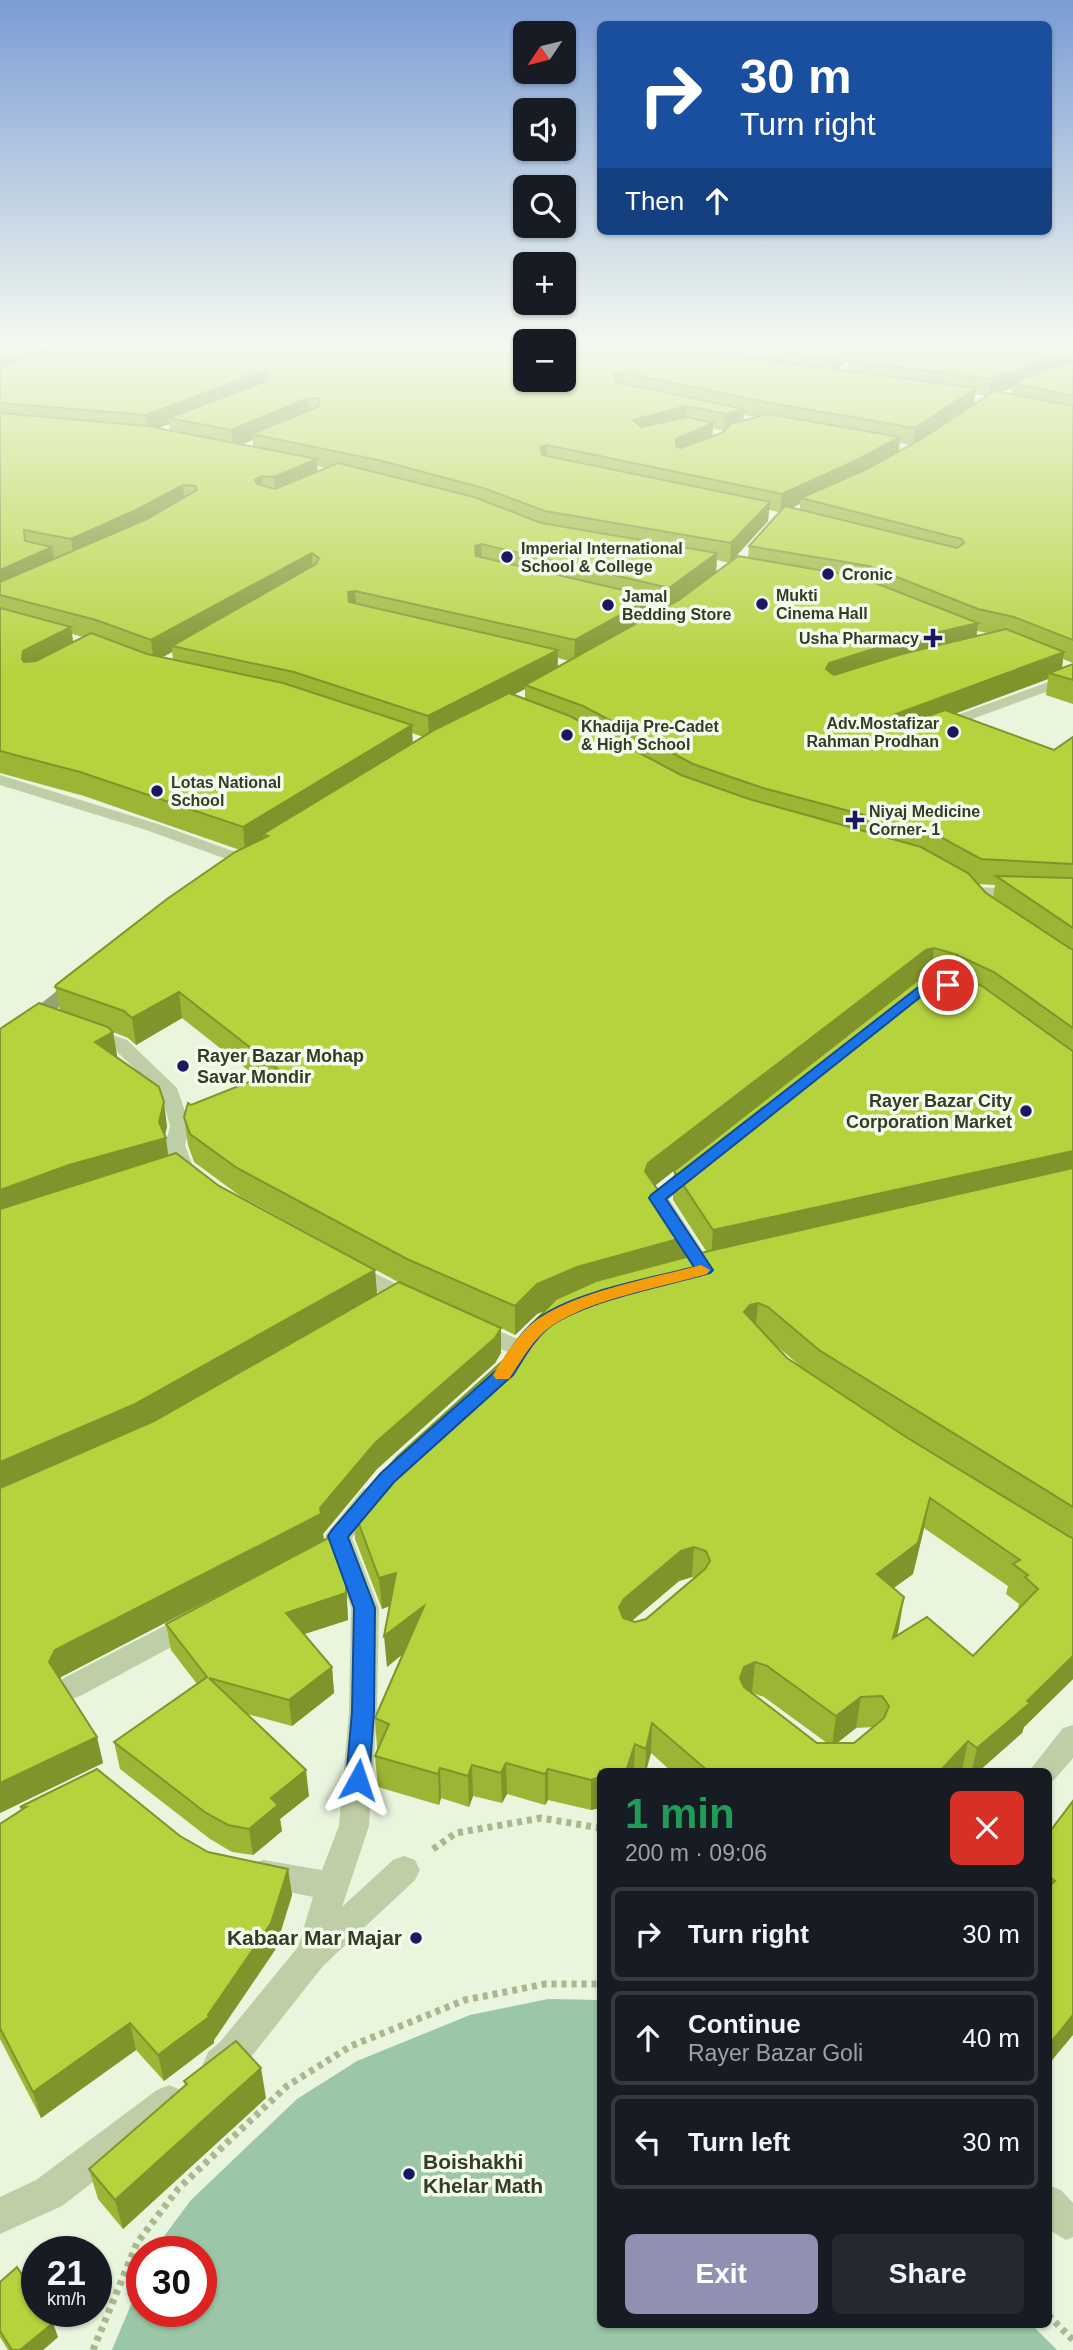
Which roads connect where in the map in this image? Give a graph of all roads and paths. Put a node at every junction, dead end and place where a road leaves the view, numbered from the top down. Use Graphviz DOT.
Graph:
graph roads {
  1 [pos="1073,677"];
  2 [pos="930,730"];
  3 [pos="0,780"];
  4 [pos="251,857"];
  5 [pos="227,873"];
  6 [pos="1073,896"];
  7 [pos="989,912"];
  8 [pos="89,975"];
  9 [pos="38,1015"];
  10 [pos="0,1045"];
  11 [pos="712,1155"];
  12 [pos="183,1167"];
  13 [pos="158,1174"];
  14 [pos="211,1189"];
  15 [pos="339,1262"];
  16 [pos="731,1264"];
  17 [pos="400,1295"];
  18 [pos="376,1308"];
  19 [pos="435,1311"];
  20 [pos="459,1322"];
  21 [pos="521,1350"];
  22 [pos="388,1478"];
  23 [pos="341,1544"];
  24 [pos="316,1557"];
  25 [pos="218,1609"];
  26 [pos="72,1687"];
  27 [pos="1073,1737"];
  28 [pos="1047,1768"];
  29 [pos="597,1827"];
  30 [pos="237,1869"];
  31 [pos="404,1870"];
  32 [pos="332,1886"];
  33 [pos="312,1955"];
  34 [pos="597,1984"];
  35 [pos="0,2216"];
  36 [pos="1052,2319"];
  37 [pos="1073,2340"];
  38 [pos="93,2350"];
  1 -- 2 [label="street"];
  3 -- 4 [label="street"];
  4 -- 5 [label="street"];
  6 -- 7 [label="street"];
  8 -- 9 [label="street"];
  9 -- 10 [label="street"];
  9 -- 12 [label="street"];
  11 -- 16 [label="street"];
  12 -- 13 [label="street"];
  12 -- 14 [label="street"];
  15 -- 17 [label="street"];
  17 -- 18 [label="street"];
  17 -- 19 [label="street"];
  20 -- 21 [label="street"];
  22 -- 23 [label="street"];
  23 -- 24 [label="street"];
  23 -- 32 [label="street"];
  25 -- 26 [label="street"];
  27 -- 28 [label="street"];
  29 -- 31 [label="path"];
  30 -- 32 [label="street"];
  31 -- 33 [label="street"];
  32 -- 33 [label="street"];
  33 -- 35 [label="street"];
  34 -- 38 [label="path"];
  36 -- 37 [label="path"];
}
